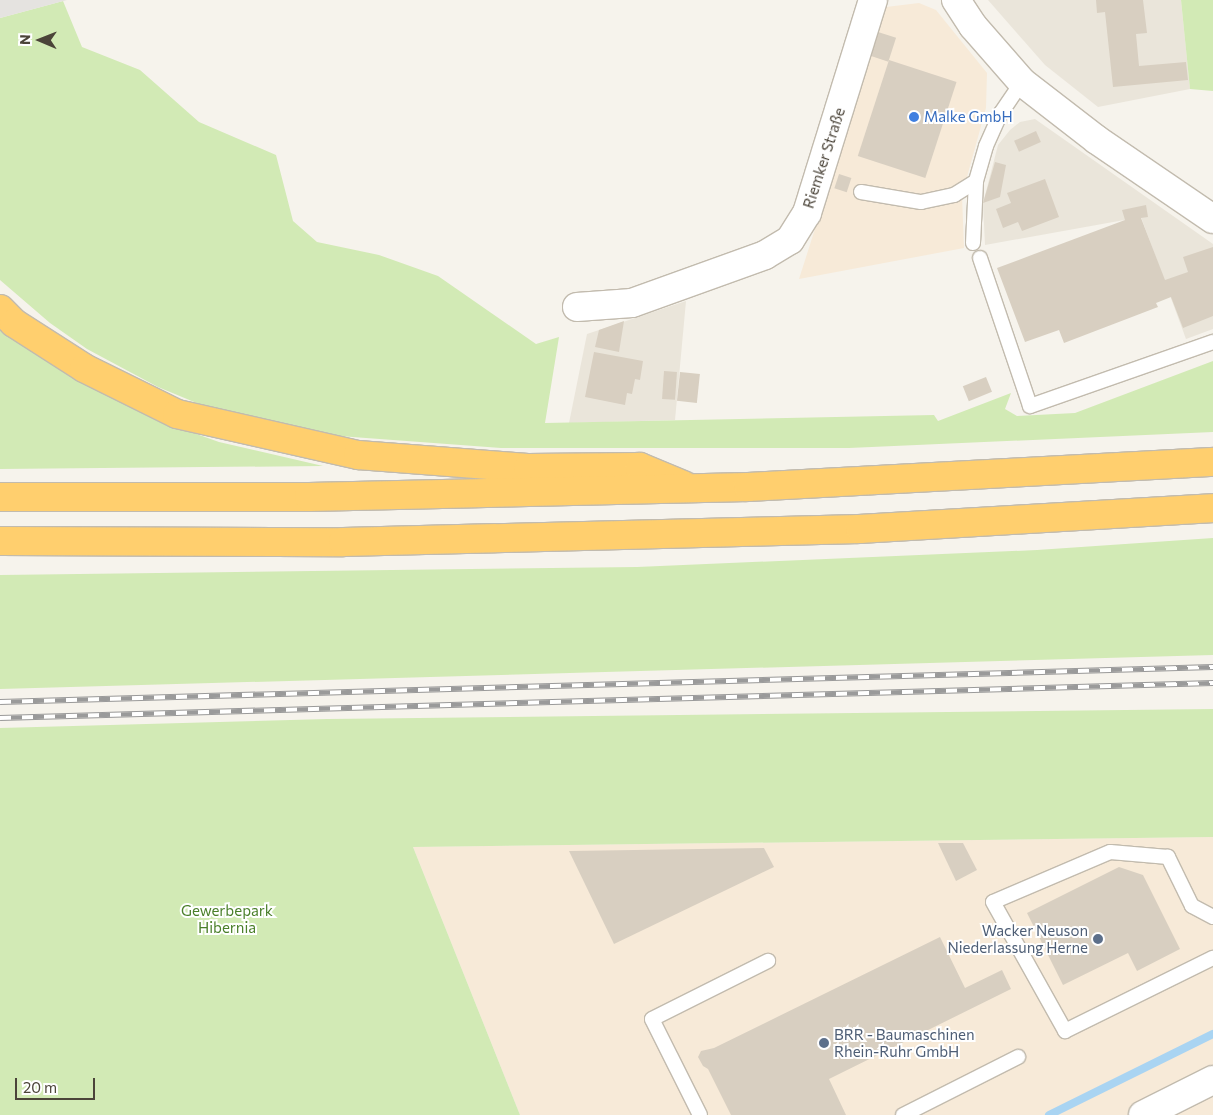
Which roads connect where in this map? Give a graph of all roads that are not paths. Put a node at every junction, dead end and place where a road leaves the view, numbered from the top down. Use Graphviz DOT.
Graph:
graph roads {
  1 [pos="873,0"];
  2 [pos="956,0"];
  3 [pos="1022,82"];
  4 [pos="976,182"];
  5 [pos="861,192"];
  6 [pos="1213,219"];
  7 [pos="973,243"];
  8 [pos="980,258"];
  9 [pos="577,307"];
  10 [pos="0,309"];
  11 [pos="1213,342"];
  12 [pos="1213,462"];
  13 [pos="694,489"];
  14 [pos="0,497"];
  15 [pos="1213,508"];
  16 [pos="0,541"];
  17 [pos="1213,917"];
  18 [pos="1213,958"];
  19 [pos="768,960"];
  20 [pos="1018,1057"];
  21 [pos="1213,1080"];
  22 [pos="700,1115"];
  23 [pos="903,1115"];
  24 [pos="1143,1115"];
  1 -- 9 [label="street, Riemker Straße"];
  2 -- 3 [label="street"];
  3 -- 4 [label="lane"];
  3 -- 6 [label="street"];
  4 -- 5 [label="lane"];
  4 -- 7 [label="lane"];
  8 -- 11 [label="lane"];
  10 -- 13 [label="highway"];
  12 -- 13 [label="highway"];
  13 -- 14 [label="highway"];
  15 -- 16 [label="highway"];
  17 -- 18 [label="lane"];
  19 -- 22 [label="lane"];
  20 -- 23 [label="lane"];
  21 -- 24 [label="street"];
}
